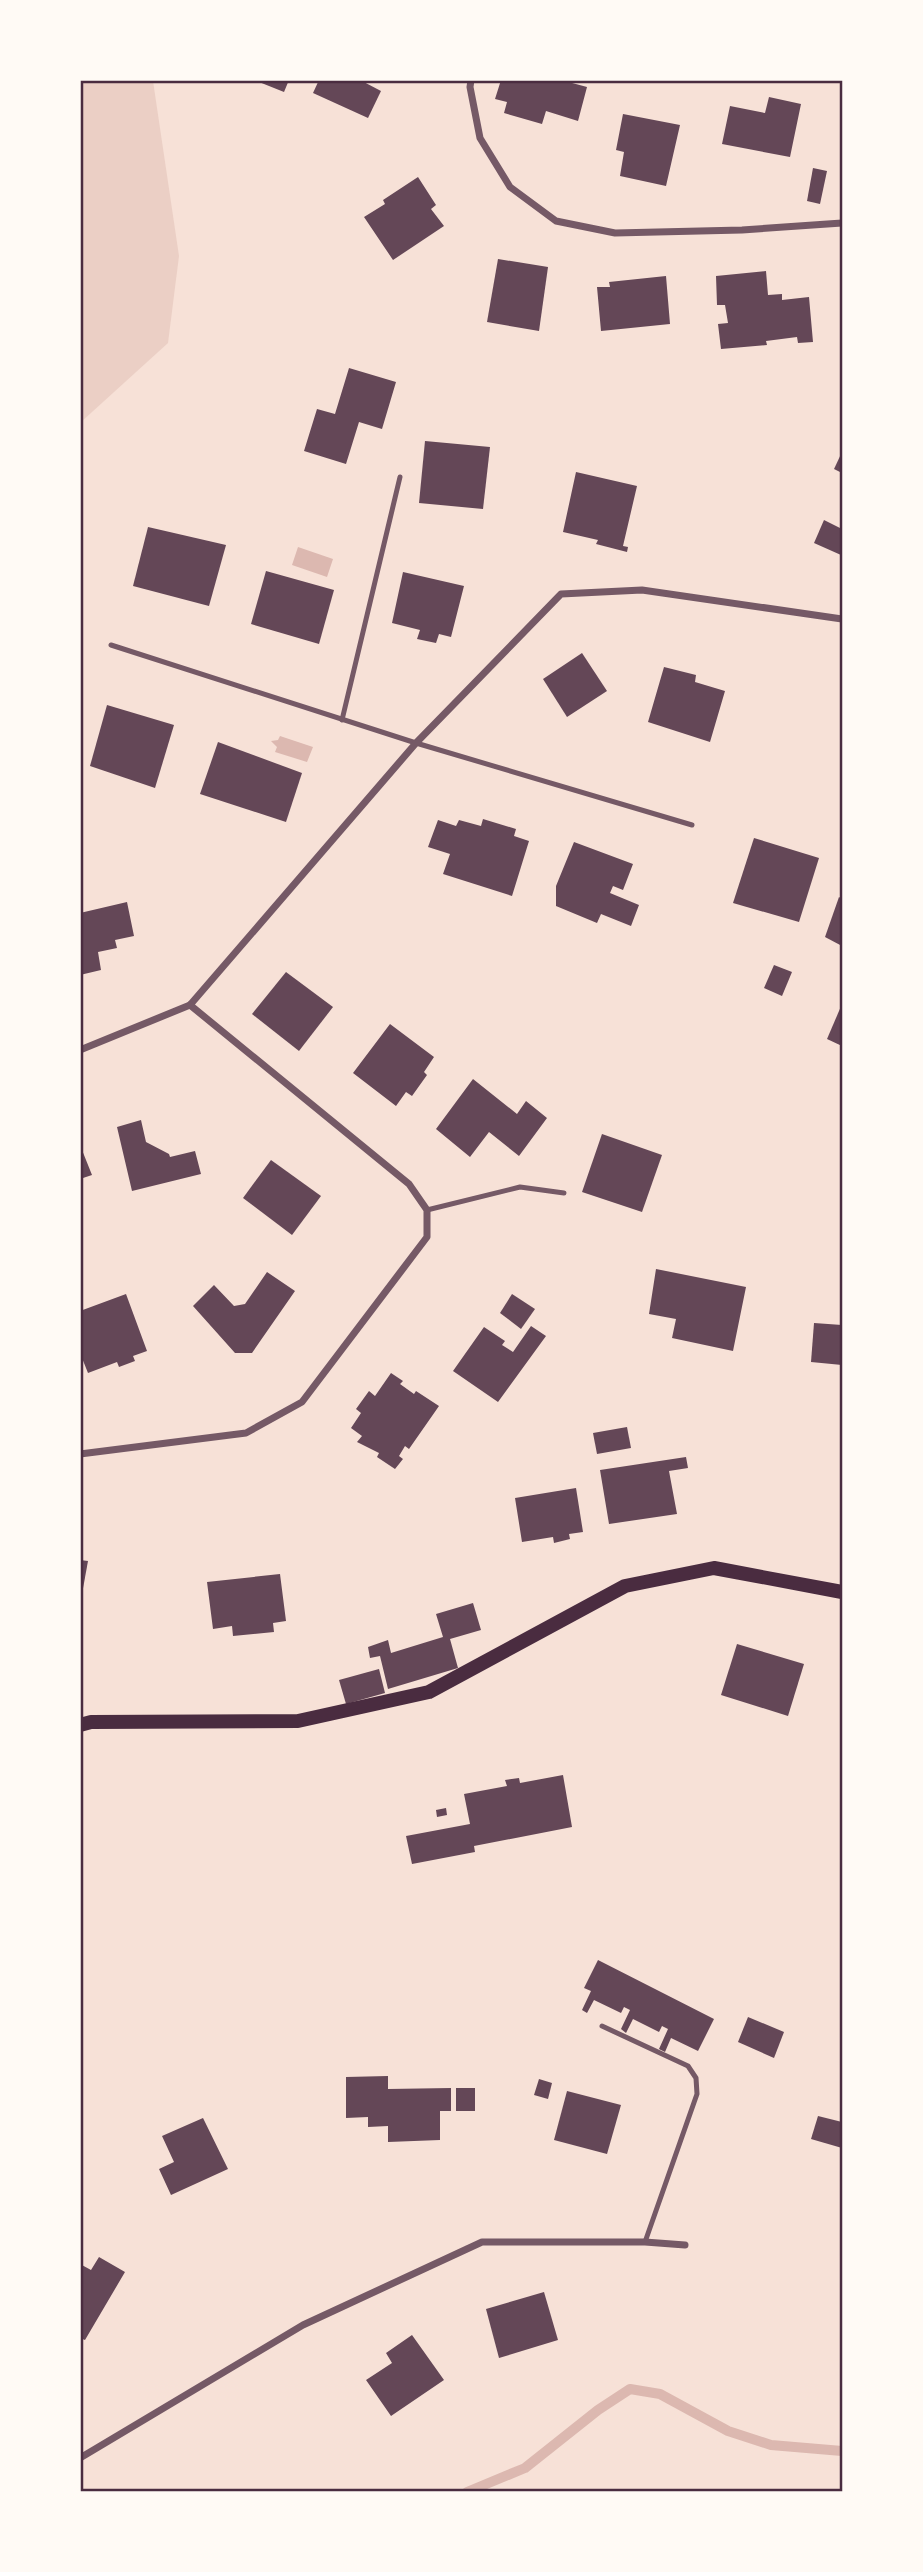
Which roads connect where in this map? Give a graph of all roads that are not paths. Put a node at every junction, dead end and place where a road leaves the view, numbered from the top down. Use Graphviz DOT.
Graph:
graph roads {
  1 [pos="471,80"];
  2 [pos="842,223"];
  3 [pos="400,477"];
  4 [pos="842,620"];
  5 [pos="111,645"];
  6 [pos="342,720"];
  7 [pos="416,743"];
  8 [pos="692,825"];
  9 [pos="190,1005"];
  10 [pos="80,1050"];
  11 [pos="564,1193"];
  12 [pos="427,1210"];
  13 [pos="80,1454"];
  14 [pos="842,1592"];
  15 [pos="80,1725"];
  16 [pos="602,2026"];
  17 [pos="645,2242"];
  18 [pos="685,2245"];
  19 [pos="80,2458"];
  1 -- 2 [label="street"];
  3 -- 6 [label="lane"];
  4 -- 7 [label="street"];
  5 -- 6 [label="lane"];
  6 -- 7 [label="lane"];
  7 -- 8 [label="lane"];
  7 -- 9 [label="street"];
  9 -- 10 [label="street"];
  9 -- 12 [label="street"];
  11 -- 12 [label="lane"];
  12 -- 13 [label="street"];
  14 -- 15 [label="main road"];
  16 -- 17 [label="lane"];
  17 -- 18 [label="street"];
  17 -- 19 [label="street"];
}
